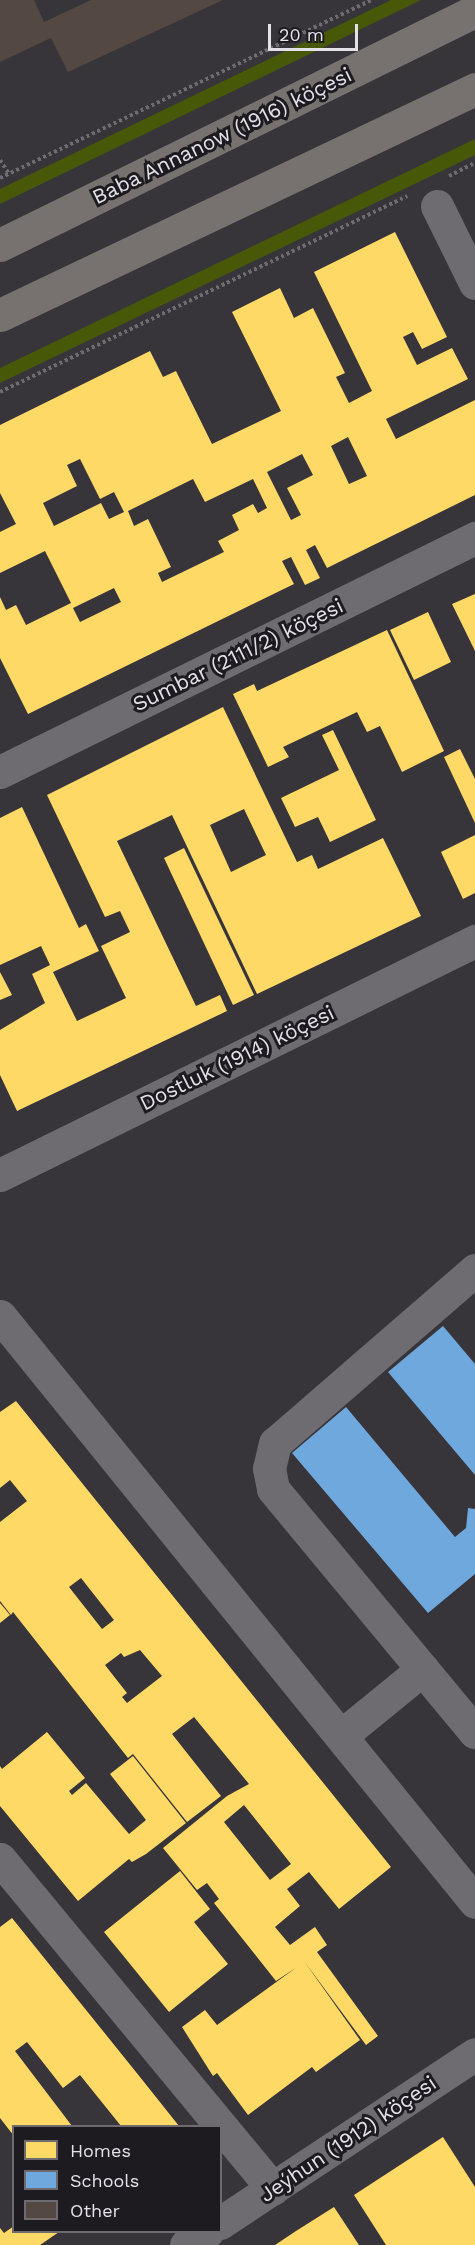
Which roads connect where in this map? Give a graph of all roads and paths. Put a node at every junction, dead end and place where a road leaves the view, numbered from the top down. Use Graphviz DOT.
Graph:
graph roads {
  1 [pos="371,0"];
  2 [pos="475,11"];
  3 [pos="475,89"];
  4 [pos="0,160"];
  5 [pos="475,163"];
  6 [pos="9,174"];
  7 [pos="0,178"];
  8 [pos="433,192"];
  9 [pos="0,244"];
  10 [pos="475,283"];
  11 [pos="0,315"];
  12 [pos="0,392"];
  13 [pos="475,538"];
  14 [pos="0,772"];
  15 [pos="472,948"];
  16 [pos="0,1175"];
  17 [pos="475,1270"];
  18 [pos="6,1336"];
  19 [pos="423,1669"];
  20 [pos="475,1732"];
  21 [pos="342,1735"];
  22 [pos="0,1859"];
  23 [pos="475,1902"];
  24 [pos="475,2054"];
  25 [pos="220,2125"];
  26 [pos="222,2127"];
  27 [pos="273,2189"];
  28 [pos="222,2222"];
  29 [pos="205,2233"];
  30 [pos="186,2245"];
  1 -- 6 [label="path"];
  2 -- 9 [label="main road, Baba Annanow (1916) köçesi"];
  3 -- 11 [label="main road"];
  4 -- 6 [label="path"];
  5 -- 8 [label="path"];
  6 -- 7 [label="path"];
  8 -- 10 [label="street"];
  8 -- 12 [label="path"];
  13 -- 14 [label="street, Sumbar (2111/2) köçesi"];
  15 -- 16 [label="street, Dostluk (1914) köçesi"];
  17 -- 19 [label="street"];
  18 -- 21 [label="street"];
  19 -- 20 [label="street"];
  19 -- 21 [label="street"];
  21 -- 23 [label="street"];
  22 -- 25 [label="street"];
  24 -- 27 [label="street, Jeýhun (1912) köçesi"];
  26 -- 27 [label="street"];
  27 -- 28 [label="street, Jeýhun (1912) köçesi"];
  29 -- 30 [label="street"];
}
